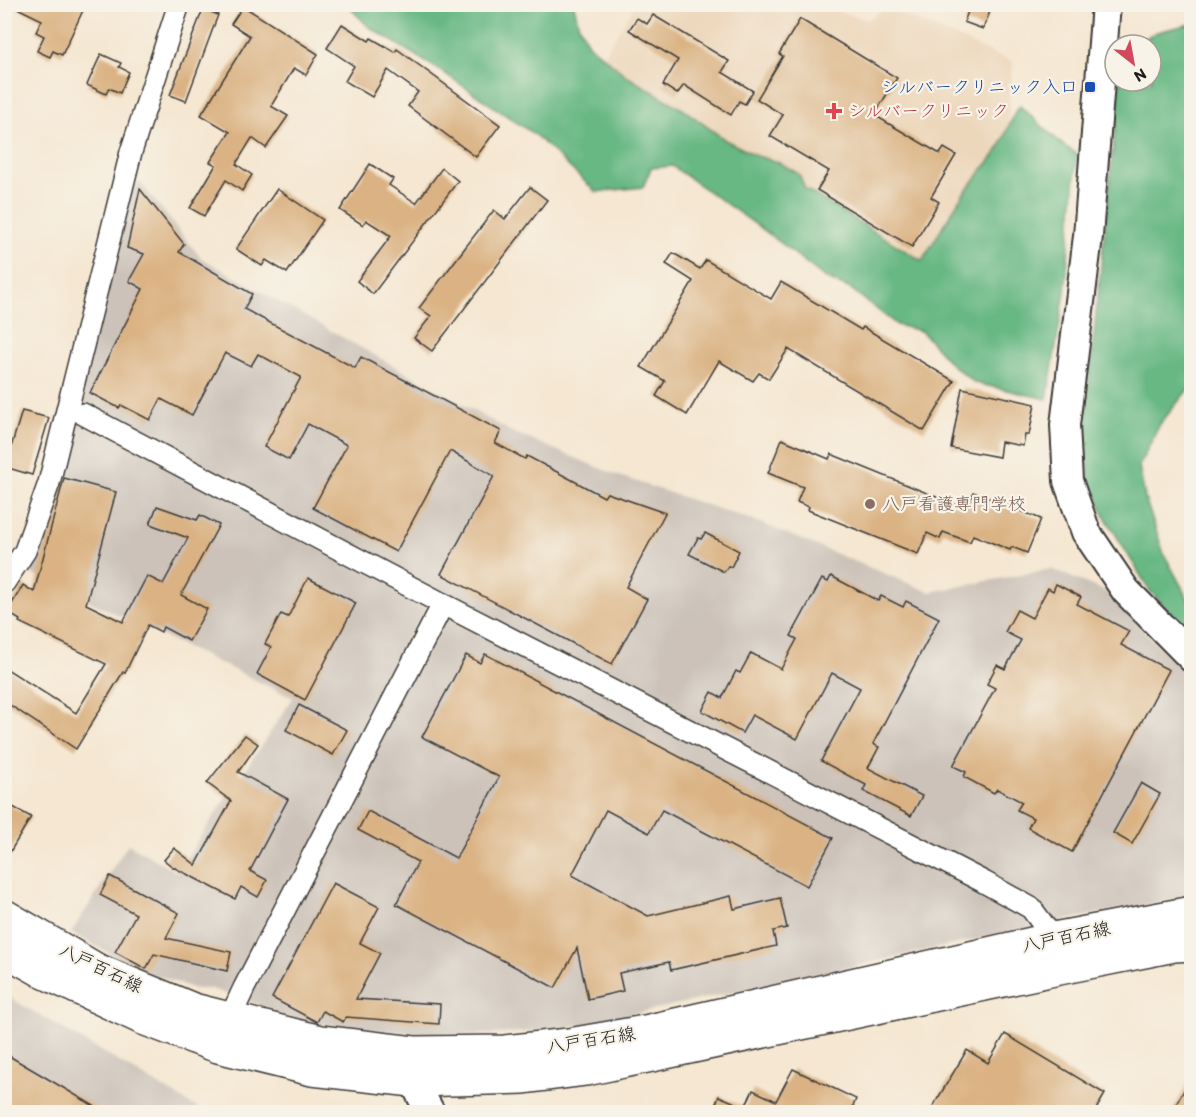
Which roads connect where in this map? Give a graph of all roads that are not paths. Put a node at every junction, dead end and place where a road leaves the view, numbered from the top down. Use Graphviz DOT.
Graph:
graph roads {
  1 [pos="179,4"];
  2 [pos="1106,4"];
  3 [pos="83,414"];
  4 [pos="4,582"];
  5 [pos="443,604"];
  6 [pos="1191,658"];
  7 [pos="1191,913"];
  8 [pos="4,916"];
  9 [pos="1191,944"];
  10 [pos="4,949"];
  11 [pos="1057,953"];
  12 [pos="224,1033"];
  13 [pos="413,1066"];
  14 [pos="429,1113"];
  1 -- 4 [label="street"];
  2 -- 6 [label="street"];
  3 -- 5 [label="street"];
  5 -- 11 [label="street"];
  5 -- 12 [label="street"];
  7 -- 11 [label="main road, 八戸百石線"];
  8 -- 12 [label="main road, 八戸百石線"];
  9 -- 11 [label="main road, 八戸百石線"];
  10 -- 12 [label="main road, 八戸百石線"];
  11 -- 13 [label="main road, 八戸百石線"];
  12 -- 13 [label="main road, 八戸百石線"];
  13 -- 14 [label="street"];
}
